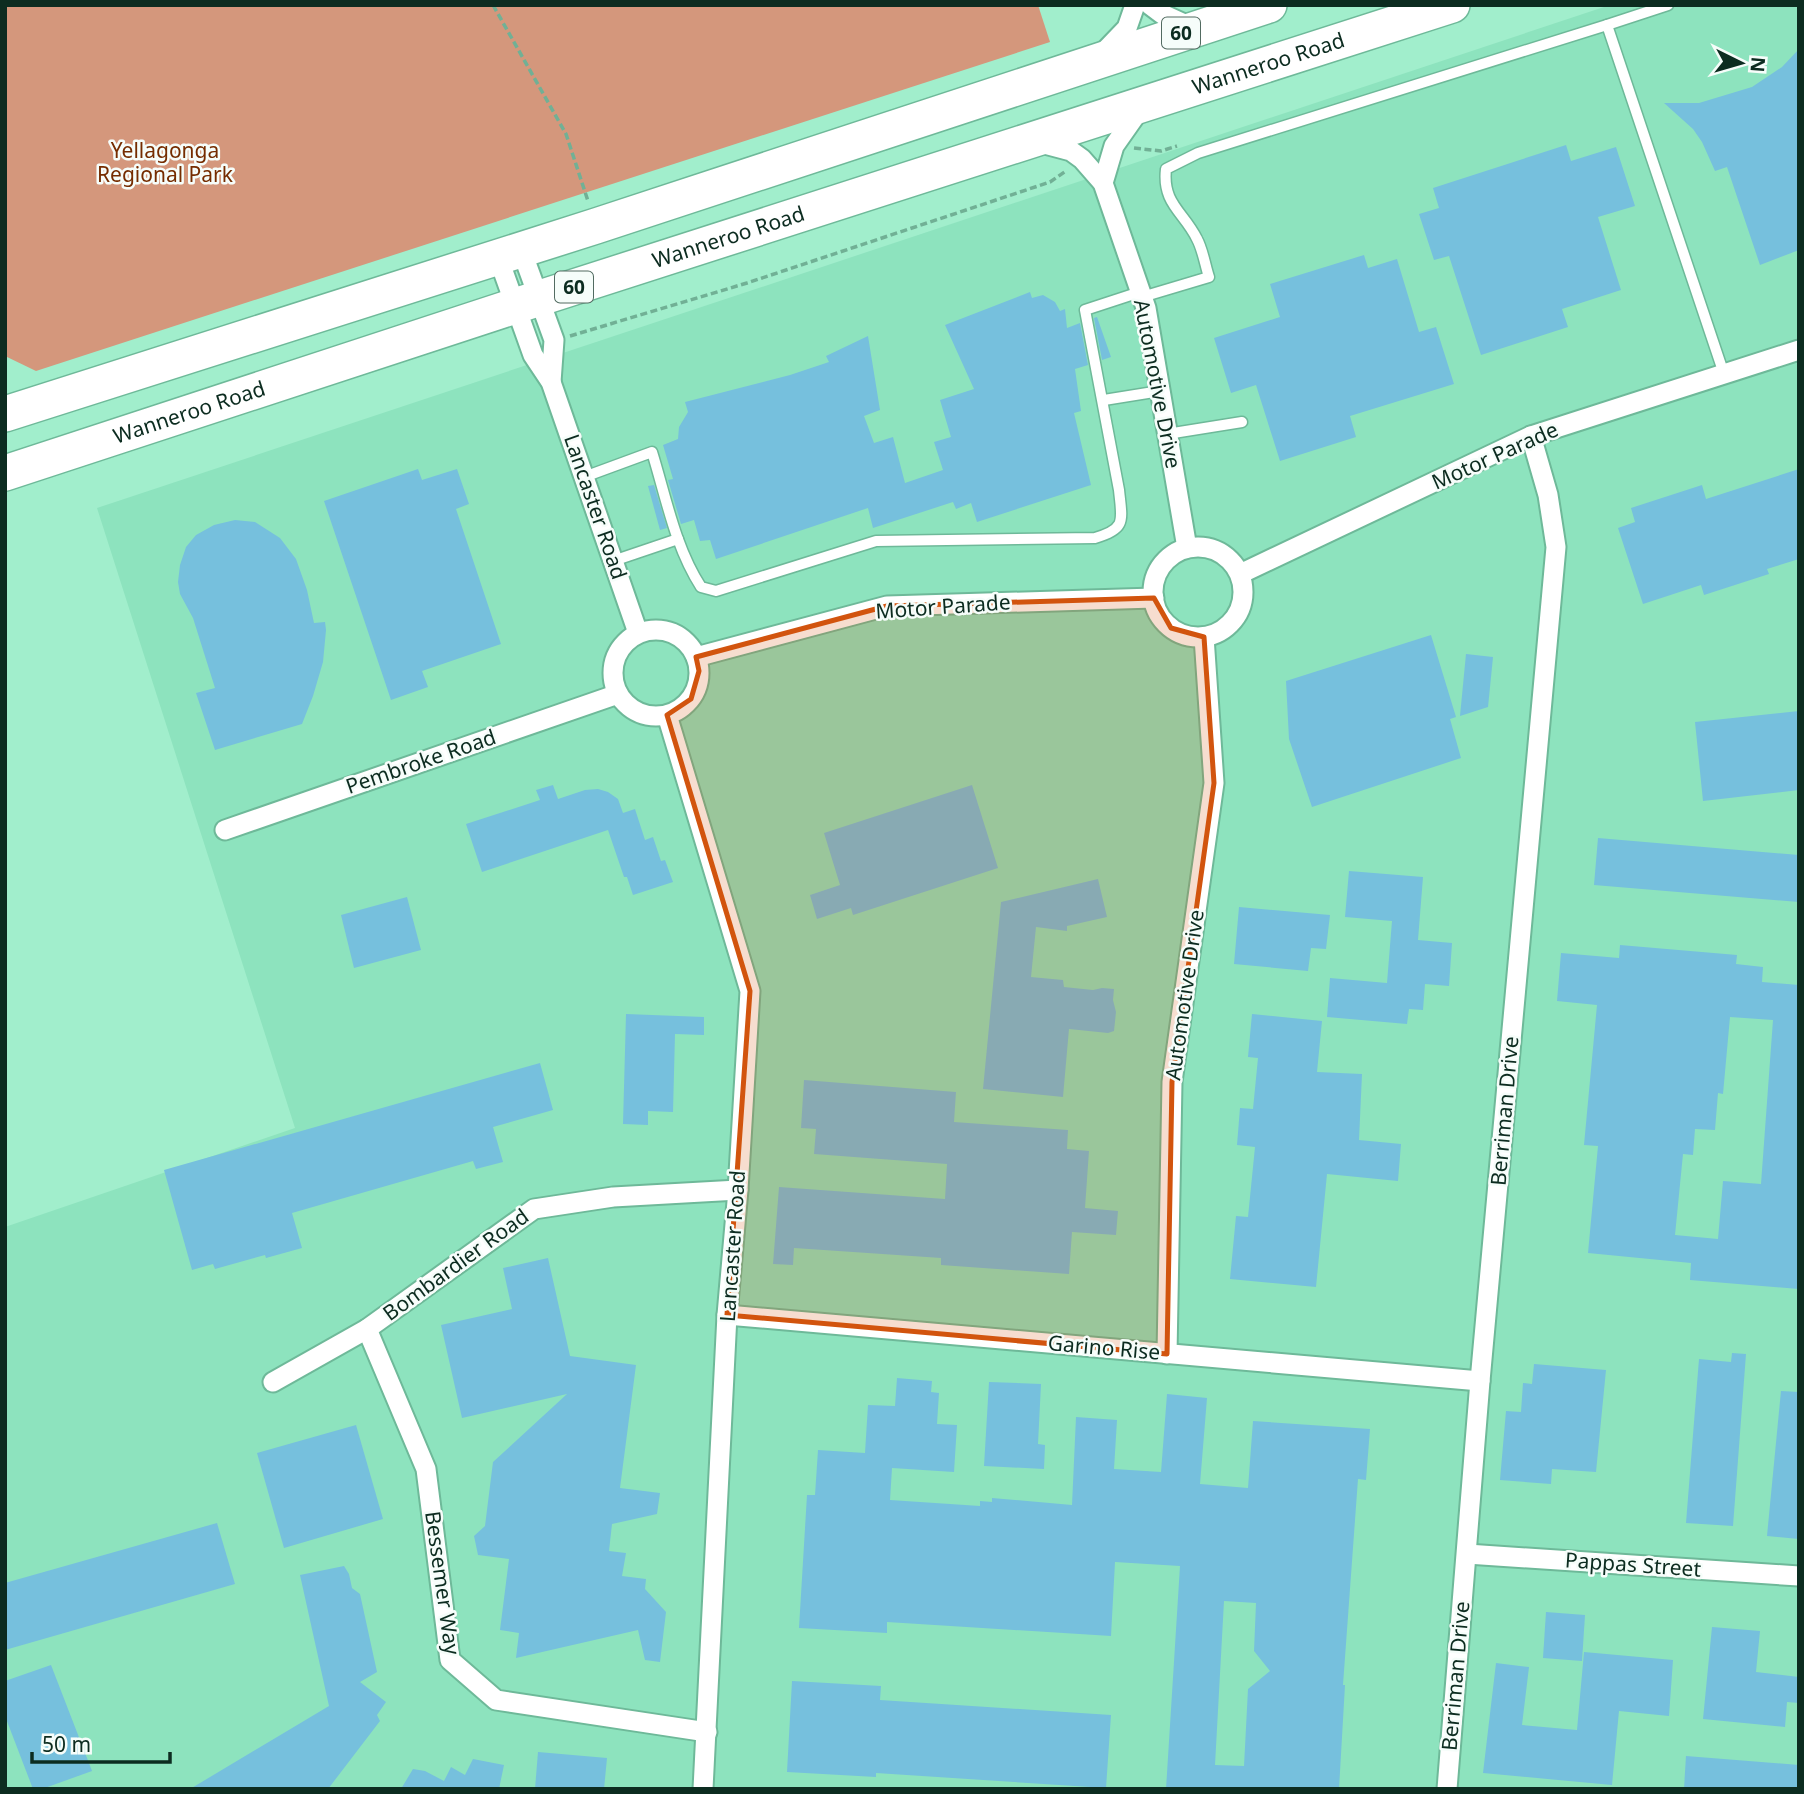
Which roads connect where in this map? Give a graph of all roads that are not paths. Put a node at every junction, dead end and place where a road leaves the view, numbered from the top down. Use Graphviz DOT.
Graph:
graph roads {
  1 [pos="1135,5"];
  2 [pos="1150,5"];
  3 [pos="1269,5"];
  4 [pos="1452,5"];
  5 [pos="1668,5"];
  6 [pos="1607,25"];
  7 [pos="1195,29"];
  8 [pos="1094,61"];
  9 [pos="1143,106"];
  10 [pos="1032,141"];
  11 [pos="1103,183"];
  12 [pos="509,253"];
  13 [pos="1141,295"];
  14 [pos="526,302"];
  15 [pos="1799,350"];
  16 [pos="1724,374"];
  17 [pos="551,382"];
  18 [pos="1160,391"];
  19 [pos="1104,400"];
  20 [pos="5,414"];
  21 [pos="1242,422"];
  22 [pos="1167,434"];
  23 [pos="1531,436"];
  24 [pos="5,473"];
  25 [pos="584,477"];
  26 [pos="678,539"];
  27 [pos="1187,548"];
  28 [pos="613,561"];
  29 [pos="1240,574"];
  30 [pos="1154,598"];
  31 [pos="638,633"];
  32 [pos="1204,637"];
  33 [pos="696,657"];
  34 [pos="618,694"];
  35 [pos="667,715"];
  36 [pos="225,830"];
  37 [pos="738,1191"];
  38 [pos="727,1315"];
  39 [pos="367,1329"];
  40 [pos="1167,1354"];
  41 [pos="1480,1381"];
  42 [pos="273,1382"];
  43 [pos="1467,1553"];
  44 [pos="1799,1576"];
  45 [pos="707,1732"];
  46 [pos="703,1789"];
  47 [pos="1447,1789"];
  1 -- 8 [label="street"];
  2 -- 7 [label="street"];
  3 -- 7 [label="highway, 60"];
  4 -- 9 [label="highway, Wanneroo Road / 60"];
  5 -- 6 [label="lane"];
  6 -- 13 [label="lane"];
  6 -- 16 [label="lane"];
  7 -- 8 [label="highway, 60"];
  8 -- 12 [label="highway, 60"];
  9 -- 10 [label="highway, Wanneroo Road / 60"];
  9 -- 11 [label="street"];
  10 -- 11 [label="street, Automotive Drive"];
  10 -- 14 [label="highway, Wanneroo Road / 60"];
  11 -- 13 [label="street, Automotive Drive"];
  12 -- 14 [label="street, Lancaster Road"];
  12 -- 20 [label="highway, 60"];
  13 -- 18 [label="street, Automotive Drive"];
  13 -- 19 [label="lane"];
  14 -- 17 [label="street, Lancaster Road"];
  14 -- 17 [label="street, Lancaster Road"];
  14 -- 24 [label="highway, Wanneroo Road / 60"];
  15 -- 16 [label="street, Motor Parade"];
  16 -- 23 [label="street, Motor Parade"];
  17 -- 25 [label="street, Lancaster Road"];
  18 -- 19 [label="lane"];
  18 -- 22 [label="street, Automotive Drive"];
  19 -- 26 [label="lane"];
  21 -- 22 [label="lane"];
  22 -- 27 [label="street, Automotive Drive"];
  23 -- 29 [label="street, Motor Parade"];
  23 -- 41 [label="street, Berriman Drive"];
  25 -- 26 [label="lane"];
  25 -- 28 [label="street, Lancaster Road"];
  26 -- 28 [label="lane"];
  27 -- 29 [label="street"];
  27 -- 30 [label="street"];
  28 -- 31 [label="street, Lancaster Road"];
  29 -- 32 [label="street"];
  30 -- 32 [label="street"];
  30 -- 33 [label="street, Motor Parade"];
  31 -- 33 [label="street"];
  31 -- 34 [label="street"];
  32 -- 40 [label="street, Automotive Drive"];
  33 -- 35 [label="street"];
  34 -- 35 [label="street"];
  34 -- 36 [label="street, Pembroke Road"];
  35 -- 37 [label="street, Lancaster Road"];
  37 -- 38 [label="street, Lancaster Road"];
  37 -- 39 [label="street, Bombardier Road"];
  38 -- 40 [label="street, Garino Rise"];
  38 -- 45 [label="street, Lancaster Road"];
  39 -- 42 [label="street, Bombardier Road"];
  39 -- 45 [label="street, Bessemer Way"];
  40 -- 41 [label="street, Garino Rise"];
  41 -- 43 [label="street, Berriman Drive"];
  43 -- 44 [label="street, Pappas Street"];
  43 -- 47 [label="street, Berriman Drive"];
  45 -- 46 [label="street, Lancaster Road"];
}
